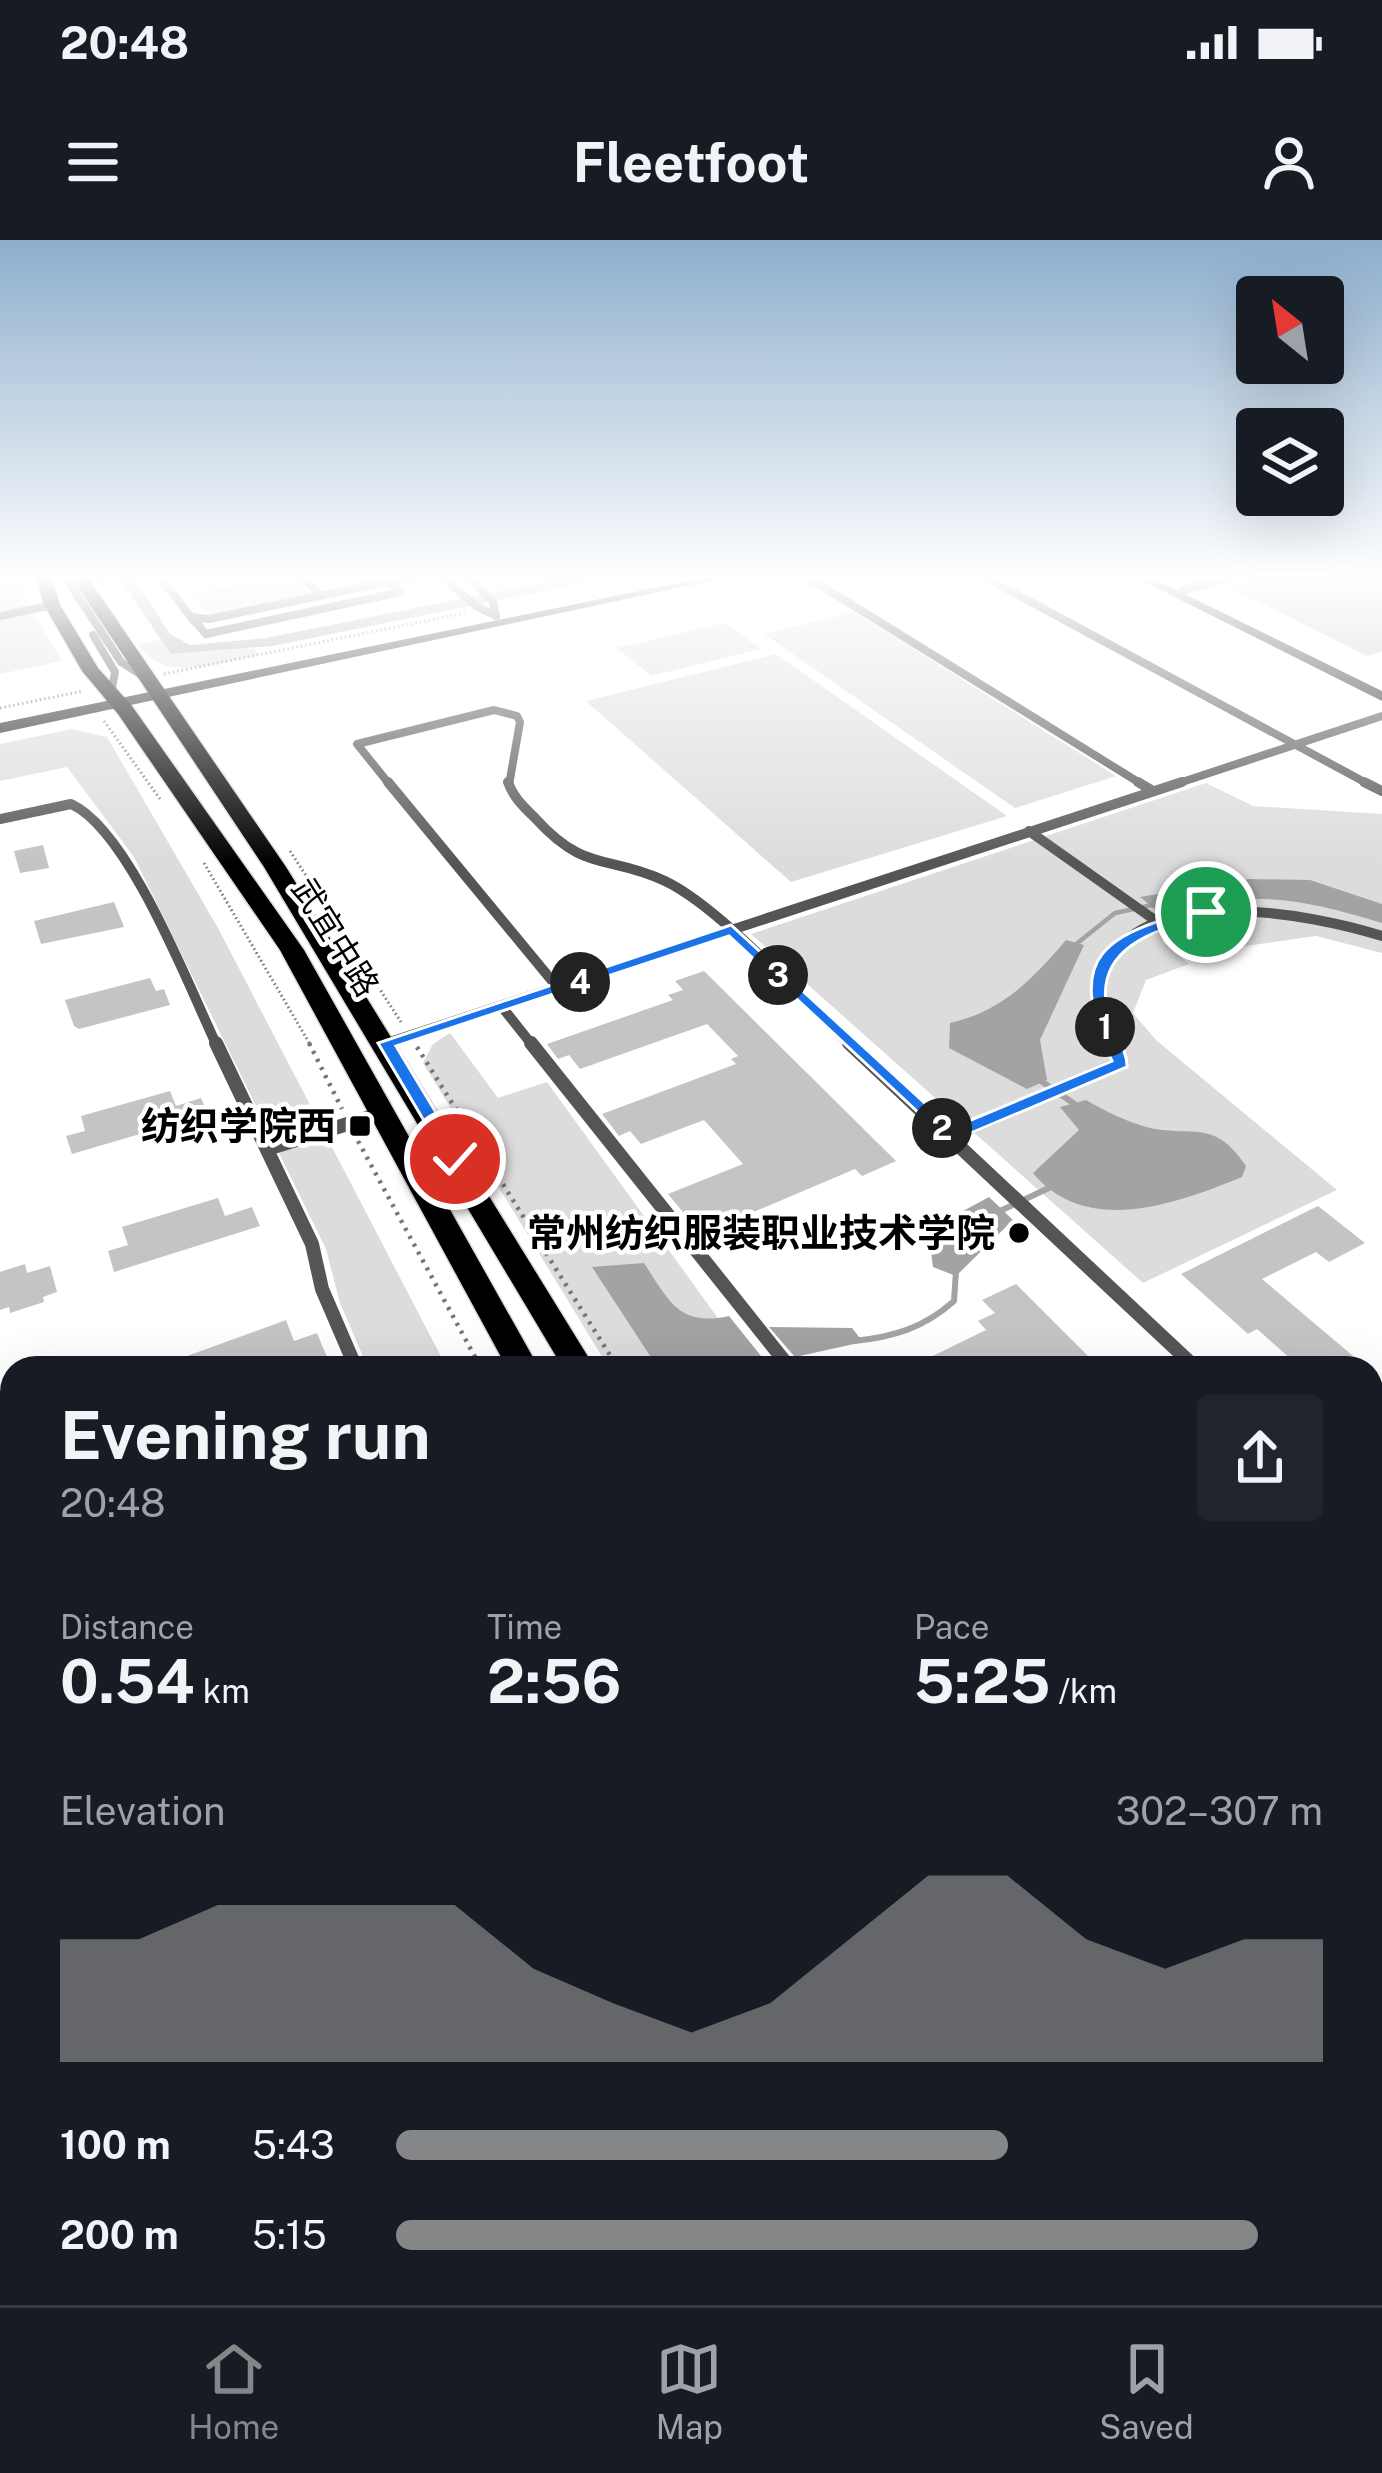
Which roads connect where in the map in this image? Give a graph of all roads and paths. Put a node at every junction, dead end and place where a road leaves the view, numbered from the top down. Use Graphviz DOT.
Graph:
graph roads {
  1 [pos="91,671"];
  2 [pos="115,671"];
  3 [pos="147,671"];
  4 [pos="235,671"];
  5 [pos="243,671"];
  6 [pos="961,671"];
  7 [pos="1161,671"];
  8 [pos="1337,671"];
  9 [pos="1340,671"];
  10 [pos="160,688"];
  11 [pos="1382,693"];
  12 [pos="60,696"];
  13 [pos="110,704"];
  14 [pos="0,708"];
  15 [pos="1382,716"];
  16 [pos="0,717"];
  17 [pos="0,728"];
  18 [pos="1295,744"];
  19 [pos="1153,790"];
  20 [pos="1382,791"];
  21 [pos="171,814"];
  22 [pos="0,818"];
  23 [pos="1029,831"];
  24 [pos="197,850"];
  25 [pos="1159,923"];
  26 [pos="731,930"];
  27 [pos="1382,937"];
  28 [pos="558,988"];
  29 [pos="502,1006"];
  30 [pos="387,1043"];
  31 [pos="383,1112"];
  32 [pos="350,1123"];
  33 [pos="950,1136"];
  34 [pos="267,1149"];
  35 [pos="351,1356"];
  36 [pos="475,1356"];
  37 [pos="516,1356"];
  38 [pos="572,1356"];
  39 [pos="780,1356"];
  40 [pos="1183,1356"];
  1 -- 13 [label="main road, 武宜中路"];
  2 -- 13 [label="lane"];
  3 -- 10 [label="main road, 武宜中路"];
  4 -- 10 [label="main road"];
  5 -- 10 [label="main road"];
  6 -- 19 [label="lane"];
  7 -- 18 [label="lane"];
  8 -- 11 [label="main road"];
  9 -- 11 [label="main road"];
  10 -- 13 [label="main road"];
  10 -- 30 [label="main road, 武宜中路"];
  12 -- 14 [label="path"];
  13 -- 16 [label="main road"];
  13 -- 17 [label="main road"];
  13 -- 21 [label="path"];
  13 -- 31 [label="main road, 武宜中路"];
  15 -- 18 [label="lane"];
  18 -- 19 [label="lane"];
  18 -- 20 [label="lane"];
  19 -- 23 [label="lane"];
  22 -- 34 [label="lane"];
  23 -- 25 [label="lane"];
  23 -- 26 [label="lane"];
  24 -- 32 [label="path"];
  25 -- 27 [label="lane"];
  25 -- 33 [label="lane"];
  26 -- 28 [label="lane"];
  26 -- 28 [label="lane"];
  26 -- 33 [label="lane"];
  28 -- 29 [label="lane"];
  29 -- 30 [label="lane"];
  29 -- 39 [label="lane"];
  30 -- 38 [label="main road, 武宜中路"];
  31 -- 32 [label="lane"];
  31 -- 37 [label="main road, 武宜中路"];
  32 -- 34 [label="lane"];
  32 -- 36 [label="path"];
  33 -- 40 [label="lane"];
  34 -- 35 [label="lane"];
}
